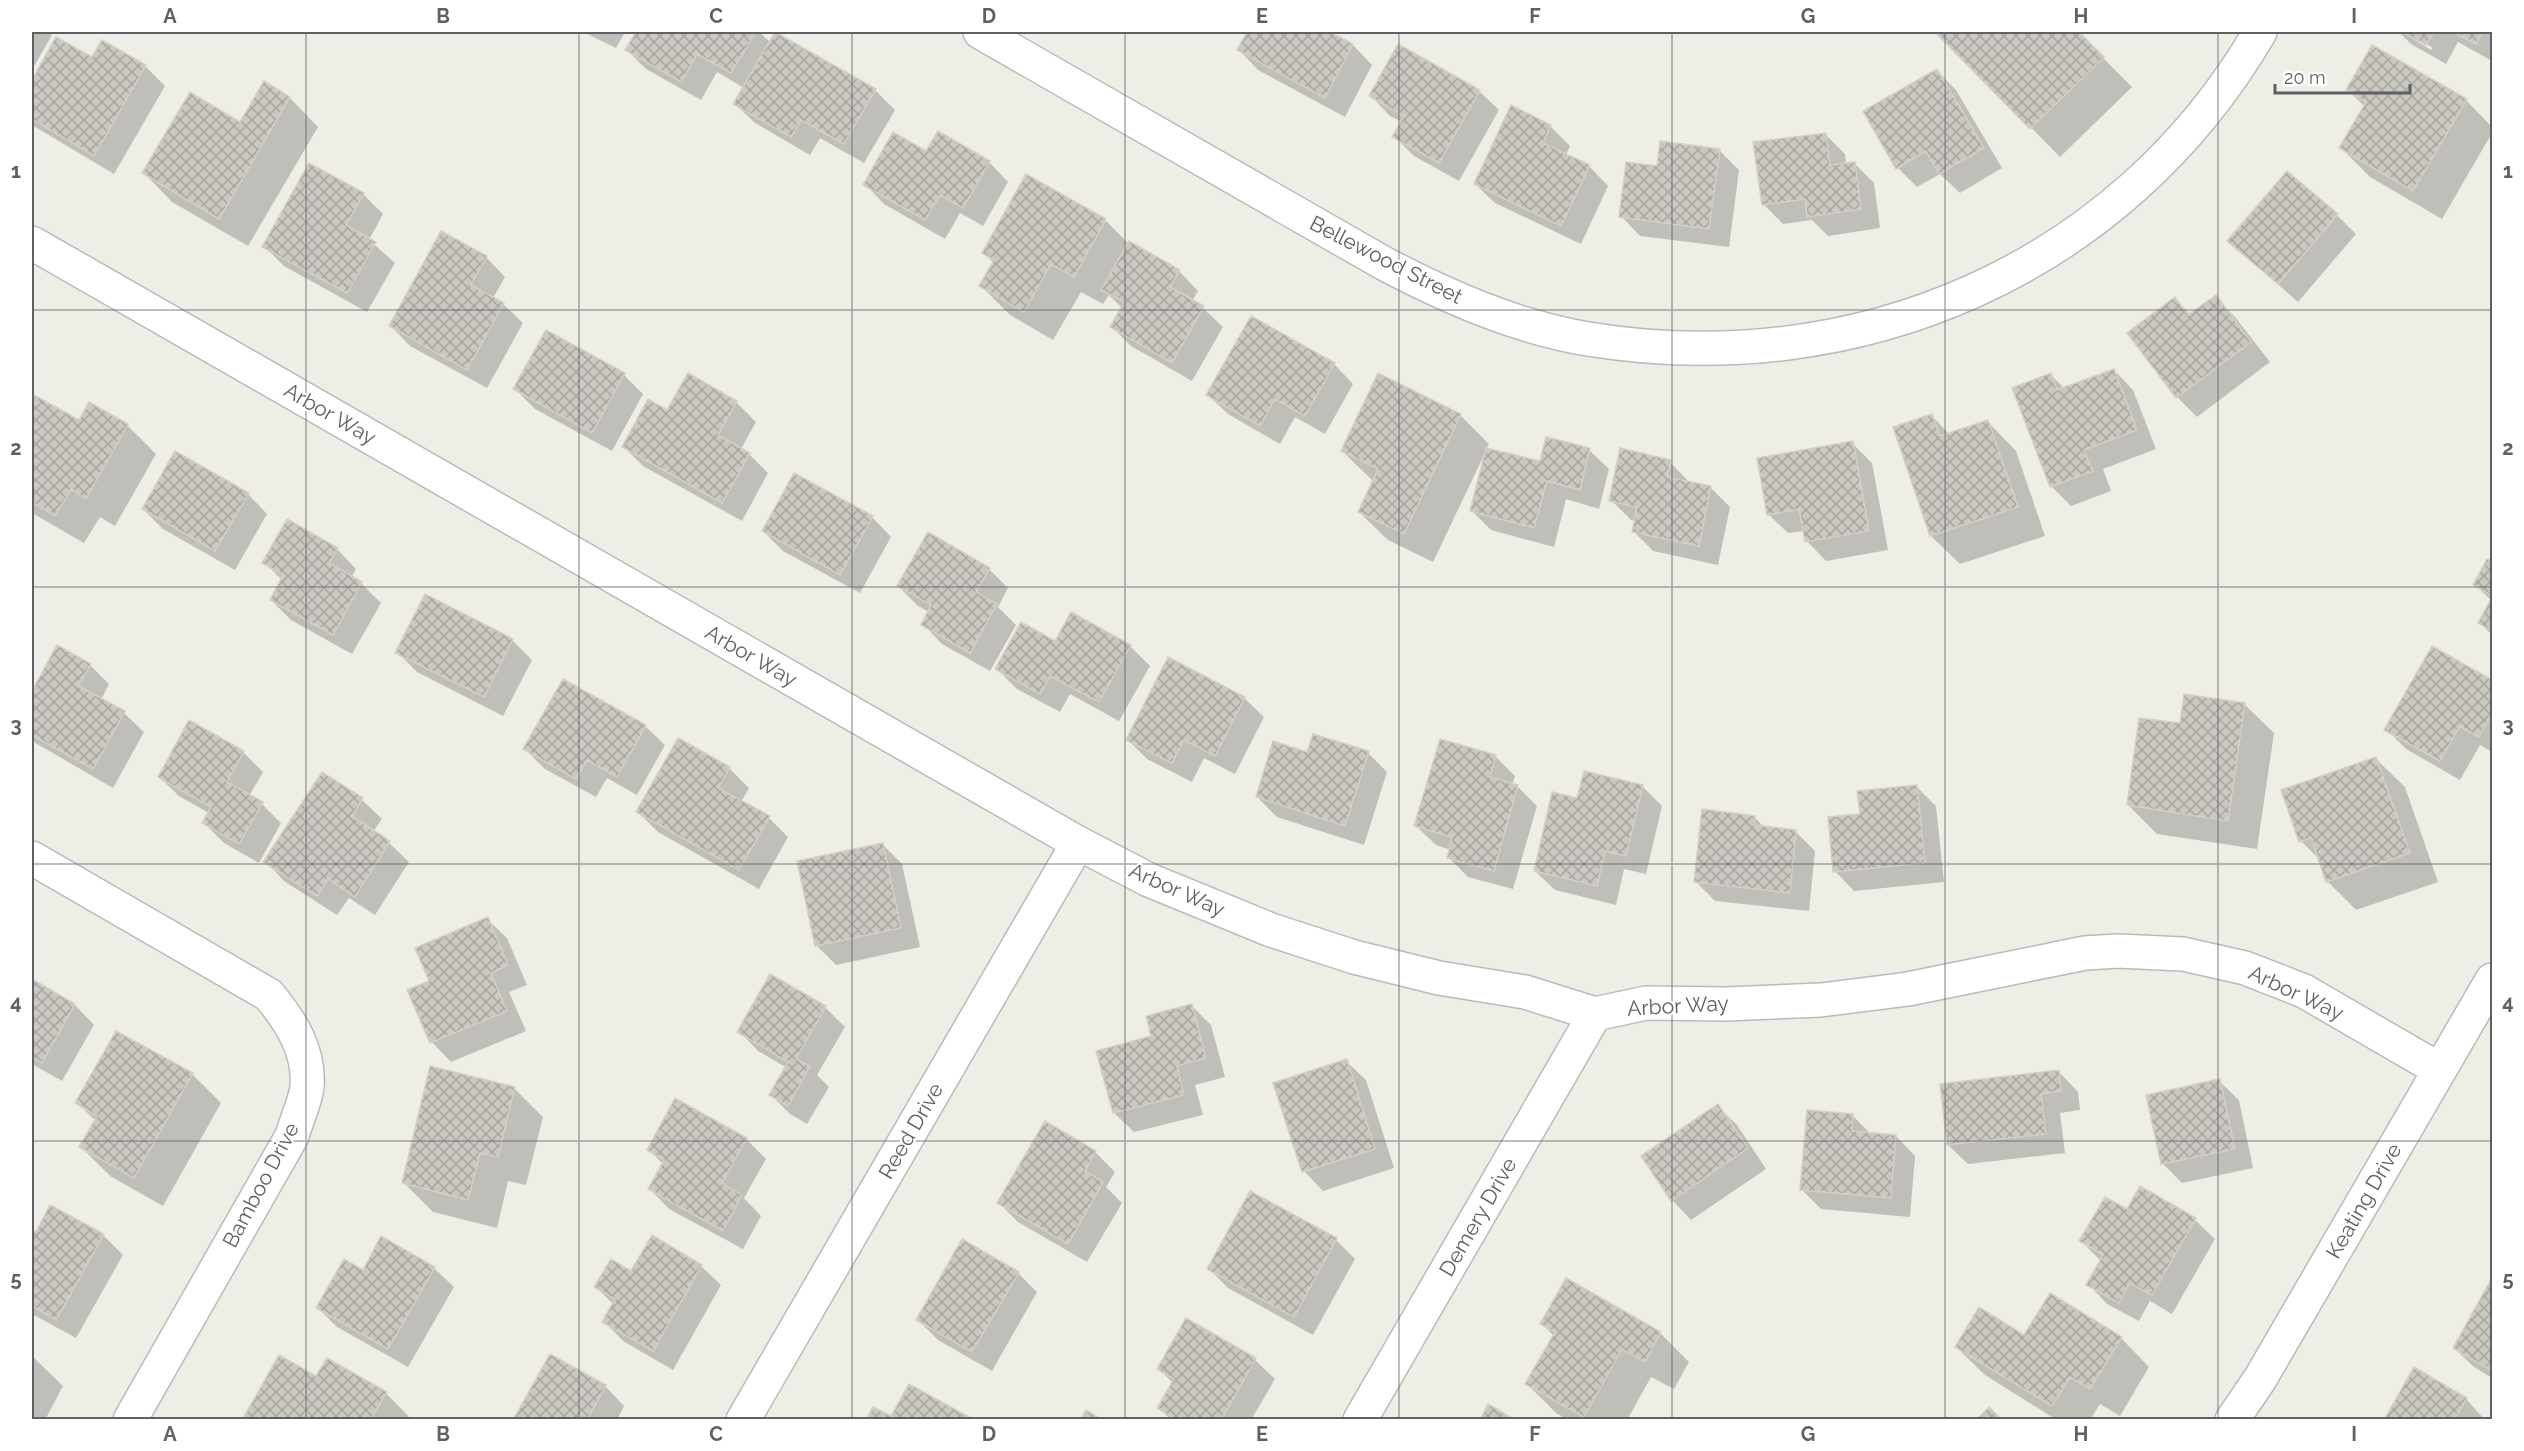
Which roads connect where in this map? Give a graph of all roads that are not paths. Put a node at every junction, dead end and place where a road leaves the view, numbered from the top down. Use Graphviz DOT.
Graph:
graph roads {
  1 [pos="980,32"];
  2 [pos="2260,32"];
  3 [pos="32,243"];
  4 [pos="1078,843"];
  5 [pos="32,858"];
  6 [pos="2493,980"];
  7 [pos="1595,1014"];
  8 [pos="2440,1070"];
  9 [pos="130,1419"];
  10 [pos="743,1419"];
  11 [pos="1360,1419"];
  12 [pos="2232,1419"];
  1 -- 2 [label="street, Bellewood Street"];
  3 -- 4 [label="street, Arbor Way"];
  4 -- 7 [label="street, Arbor Way"];
  4 -- 10 [label="street, Reed Drive"];
  5 -- 9 [label="street, Bamboo Drive"];
  6 -- 8 [label="street, Keating Drive"];
  7 -- 8 [label="street, Arbor Way"];
  7 -- 11 [label="street, Demery Drive"];
  8 -- 12 [label="street, Keating Drive"];
}
